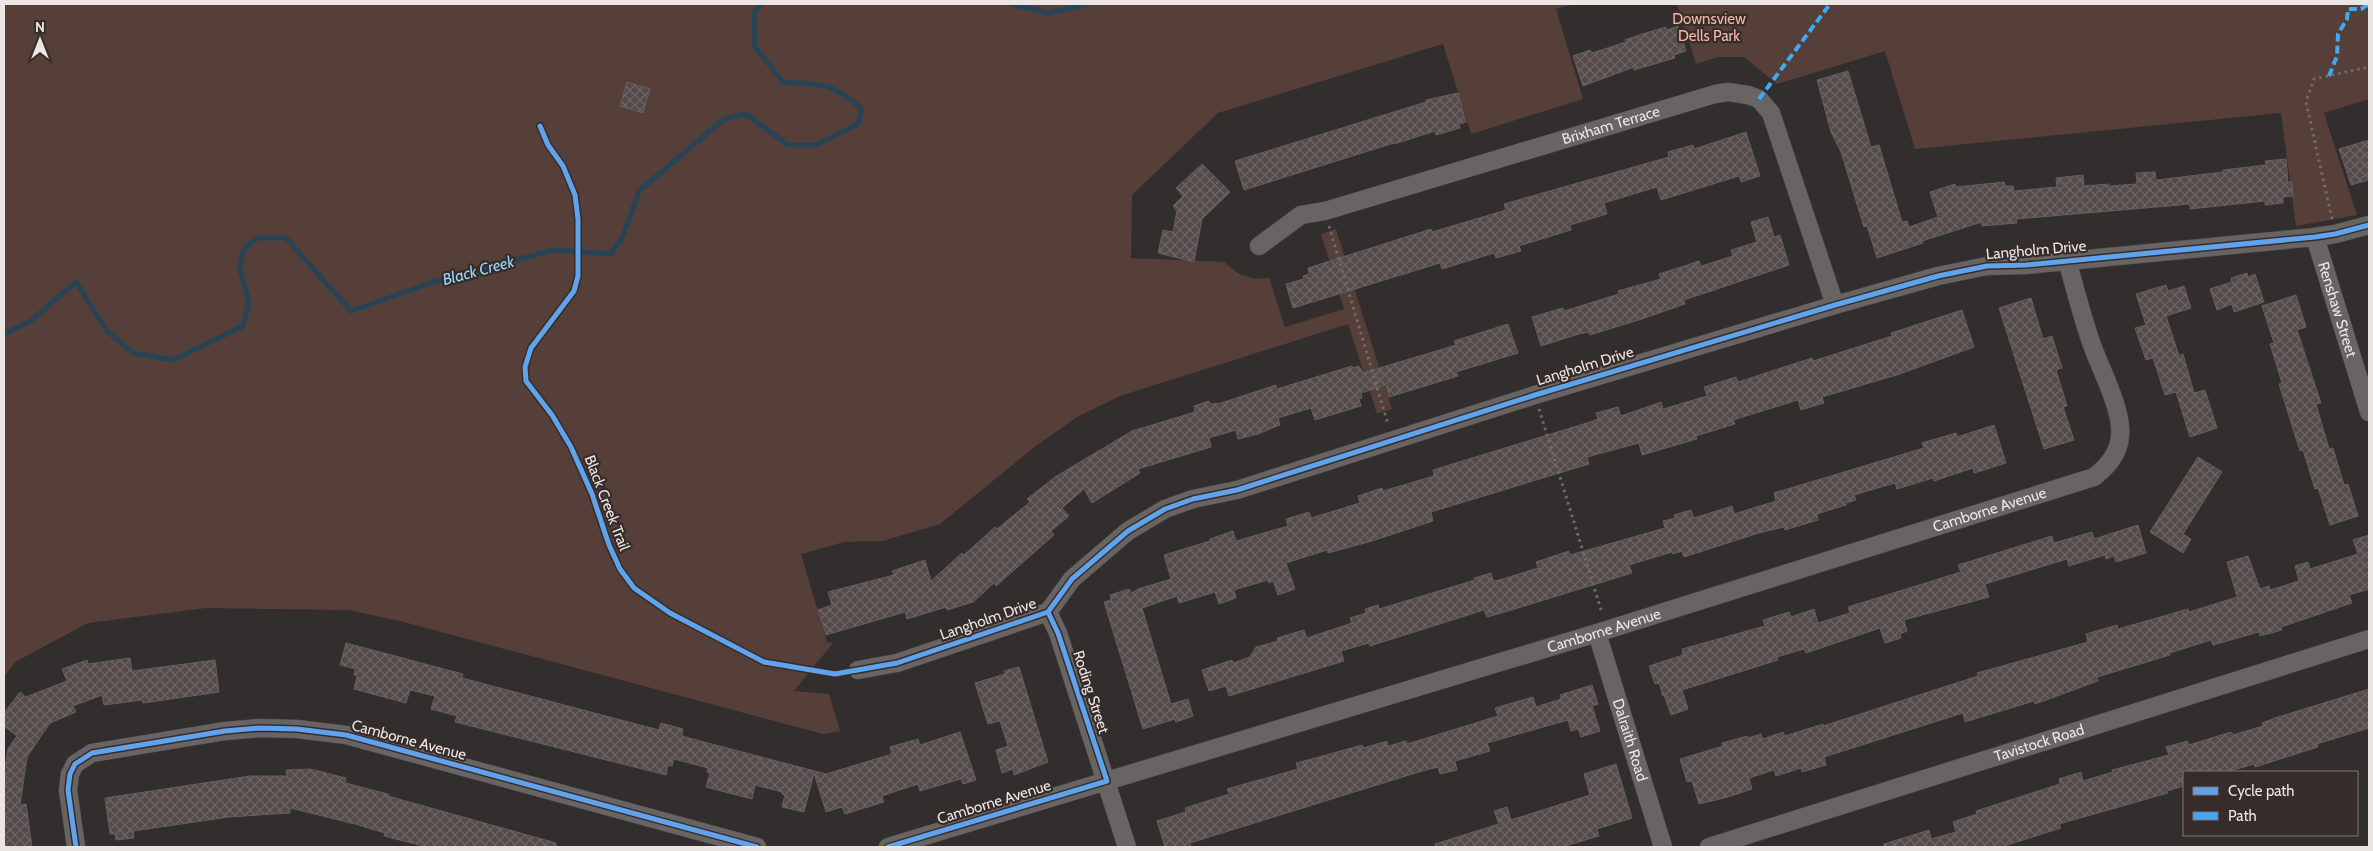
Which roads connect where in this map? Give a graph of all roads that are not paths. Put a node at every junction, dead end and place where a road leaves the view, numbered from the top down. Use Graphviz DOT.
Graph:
graph roads {
  1 [pos="2369,225"];
  2 [pos="2315,237"];
  3 [pos="1259,246"];
  4 [pos="2067,260"];
  5 [pos="1835,305"];
  6 [pos="2369,412"];
  7 [pos="1048,612"];
  8 [pos="1602,630"];
  9 [pos="2369,638"];
  10 [pos="858,670"];
  11 [pos="1107,782"];
  12 [pos="76,847"];
  13 [pos="757,847"];
  14 [pos="888,847"];
  15 [pos="1127,847"];
  16 [pos="1663,847"];
  17 [pos="1709,847"];
  1 -- 2 [label="street, Langholm Drive"];
  2 -- 4 [label="street, Langholm Drive"];
  2 -- 6 [label="street, Renshaw Street"];
  3 -- 5 [label="street, Brixham Terrace"];
  4 -- 5 [label="street, Langholm Drive"];
  4 -- 8 [label="street, Camborne Avenue"];
  5 -- 7 [label="street, Langholm Drive"];
  7 -- 10 [label="street, Langholm Drive"];
  7 -- 11 [label="street, Roding Street"];
  8 -- 11 [label="street, Camborne Avenue"];
  8 -- 16 [label="street, Dalraith Road"];
  9 -- 17 [label="street, Tavistock Road"];
  11 -- 14 [label="street, Camborne Avenue"];
  11 -- 15 [label="street, Roding Street"];
  12 -- 13 [label="street, Camborne Avenue"];
}
